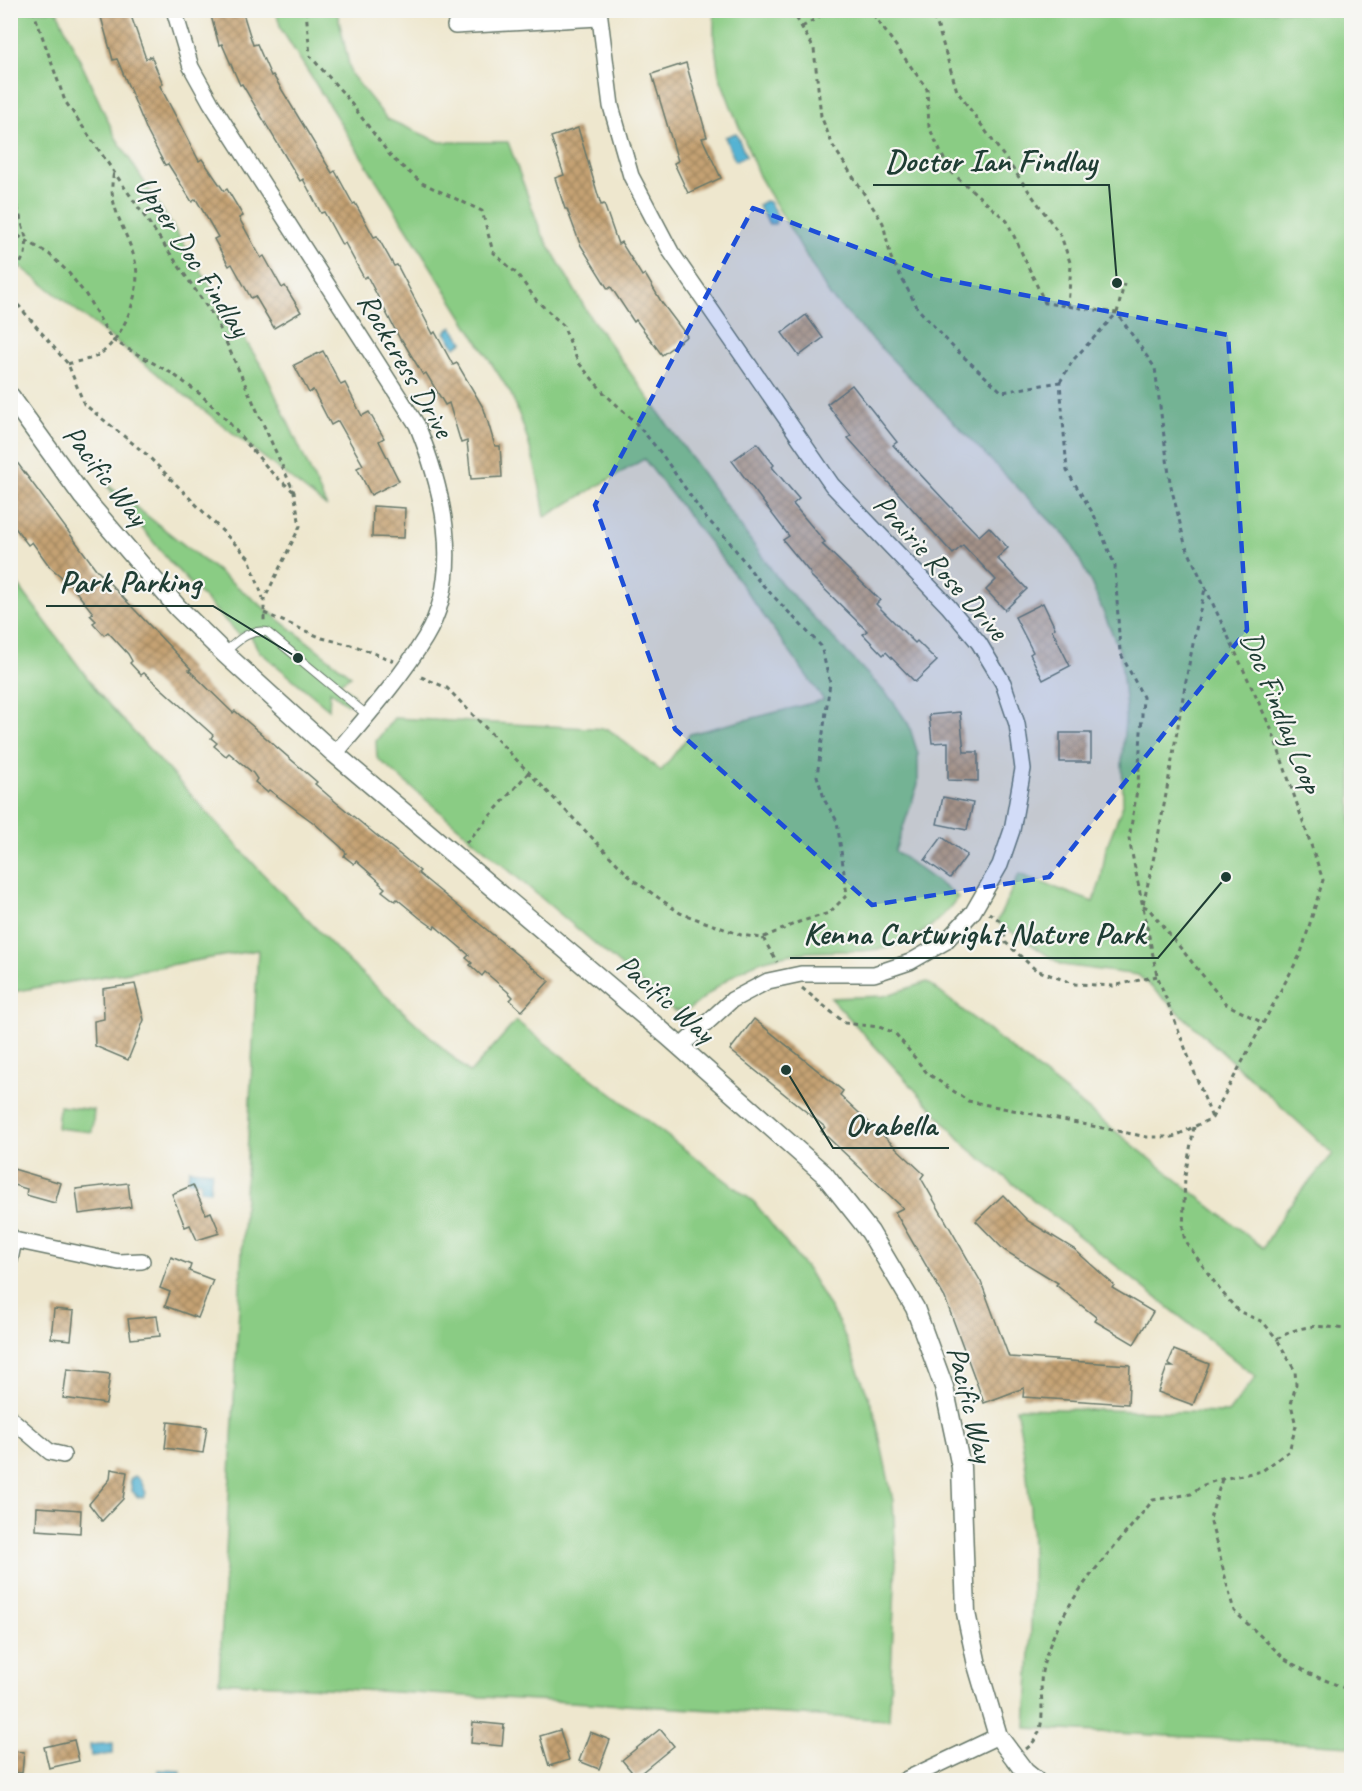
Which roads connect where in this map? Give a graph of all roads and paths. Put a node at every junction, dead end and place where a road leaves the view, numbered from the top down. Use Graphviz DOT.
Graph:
graph roads {
  1 [pos="33,10"];
  2 [pos="174,10"];
  3 [pos="306,10"];
  4 [pos="792,10"];
  5 [pos="830,10"];
  6 [pos="870,10"];
  7 [pos="928,10"];
  8 [pos="599,14"];
  9 [pos="455,26"];
  10 [pos="802,27"];
  11 [pos="114,173"];
  12 [pos="10,181"];
  13 [pos="10,231"];
  14 [pos="27,241"];
  15 [pos="1124,284"];
  16 [pos="12,301"];
  17 [pos="1068,306"];
  18 [pos="1117,313"];
  19 [pos="112,340"];
  20 [pos="68,364"];
  21 [pos="1060,382"];
  22 [pos="10,396"];
  23 [pos="294,492"];
  24 [pos="1206,588"];
  25 [pos="264,600"];
  26 [pos="264,613"];
  27 [pos="267,632"];
  28 [pos="224,653"];
  29 [pos="403,670"];
  30 [pos="368,715"];
  31 [pos="335,754"];
  32 [pos="529,772"];
  33 [pos="455,856"];
  34 [pos="1143,905"];
  35 [pos="989,913"];
  36 [pos="762,938"];
  37 [pos="777,962"];
  38 [pos="1157,975"];
  39 [pos="800,987"];
  40 [pos="1263,1023"];
  41 [pos="680,1047"];
  42 [pos="1212,1118"];
  43 [pos="1194,1127"];
  44 [pos="12,1237"];
  45 [pos="10,1260"];
  46 [pos="142,1261"];
  47 [pos="1352,1330"];
  48 [pos="1277,1339"];
  49 [pos="10,1418"];
  50 [pos="63,1455"];
  51 [pos="1222,1479"];
  52 [pos="1352,1691"];
  53 [pos="998,1736"];
  54 [pos="1014,1757"];
  55 [pos="905,1780"];
  56 [pos="1035,1780"];
  57 [pos="1184,1780"];
  58 [pos="1210,1780"];
  1 -- 11 [label="path, Upper Doc Findlay"];
  2 -- 29 [label="street, Rockcress Drive"];
  3 -- 36 [label="path"];
  4 -- 10 [label="path"];
  5 -- 10 [label="path"];
  6 -- 17 [label="path"];
  7 -- 17 [label="path"];
  8 -- 9 [label="street"];
  8 -- 41 [label="street, Prairie Rose Drive"];
  10 -- 21 [label="path"];
  11 -- 19 [label="path"];
  11 -- 23 [label="path, Upper Doc Findlay"];
  12 -- 14 [label="path"];
  13 -- 14 [label="path"];
  14 -- 16 [label="path"];
  14 -- 19 [label="path"];
  15 -- 18 [label="path"];
  16 -- 20 [label="path"];
  17 -- 18 [label="path"];
  18 -- 21 [label="path"];
  18 -- 24 [label="path, Doc Findlay Loop"];
  19 -- 20 [label="path"];
  19 -- 23 [label="path"];
  20 -- 25 [label="path"];
  21 -- 34 [label="path"];
  22 -- 28 [label="street, Pacific Way"];
  23 -- 25 [label="path, Upper Doc Findlay"];
  24 -- 34 [label="path"];
  24 -- 40 [label="path, Doc Findlay Loop"];
  25 -- 26 [label="path, Upper Doc Findlay"];
  26 -- 27 [label="path, Upper Doc Findlay"];
  26 -- 29 [label="path"];
  27 -- 28 [label="lane"];
  27 -- 30 [label="lane"];
  28 -- 31 [label="street, Pacific Way"];
  29 -- 30 [label="street, Rockcress Drive"];
  29 -- 32 [label="path"];
  30 -- 31 [label="street, Rockcress Drive"];
  31 -- 33 [label="street, Pacific Way"];
  32 -- 33 [label="path"];
  32 -- 36 [label="path"];
  33 -- 41 [label="street, Pacific Way"];
  34 -- 38 [label="path"];
  34 -- 40 [label="path"];
  35 -- 38 [label="path"];
  36 -- 37 [label="path"];
  38 -- 42 [label="path"];
  39 -- 43 [label="path"];
  40 -- 42 [label="path, Doc Findlay Loop"];
  41 -- 53 [label="street, Pacific Way"];
  42 -- 43 [label="path"];
  43 -- 48 [label="path"];
  44 -- 45 [label="street"];
  44 -- 46 [label="street"];
  47 -- 48 [label="path"];
  48 -- 51 [label="path"];
  49 -- 50 [label="street"];
  51 -- 52 [label="path"];
  51 -- 54 [label="path"];
  53 -- 54 [label="street, Pacific Way"];
  53 -- 55 [label="street"];
  54 -- 56 [label="street, Pacific Way"];
  57 -- 58 [label="path"];
}
